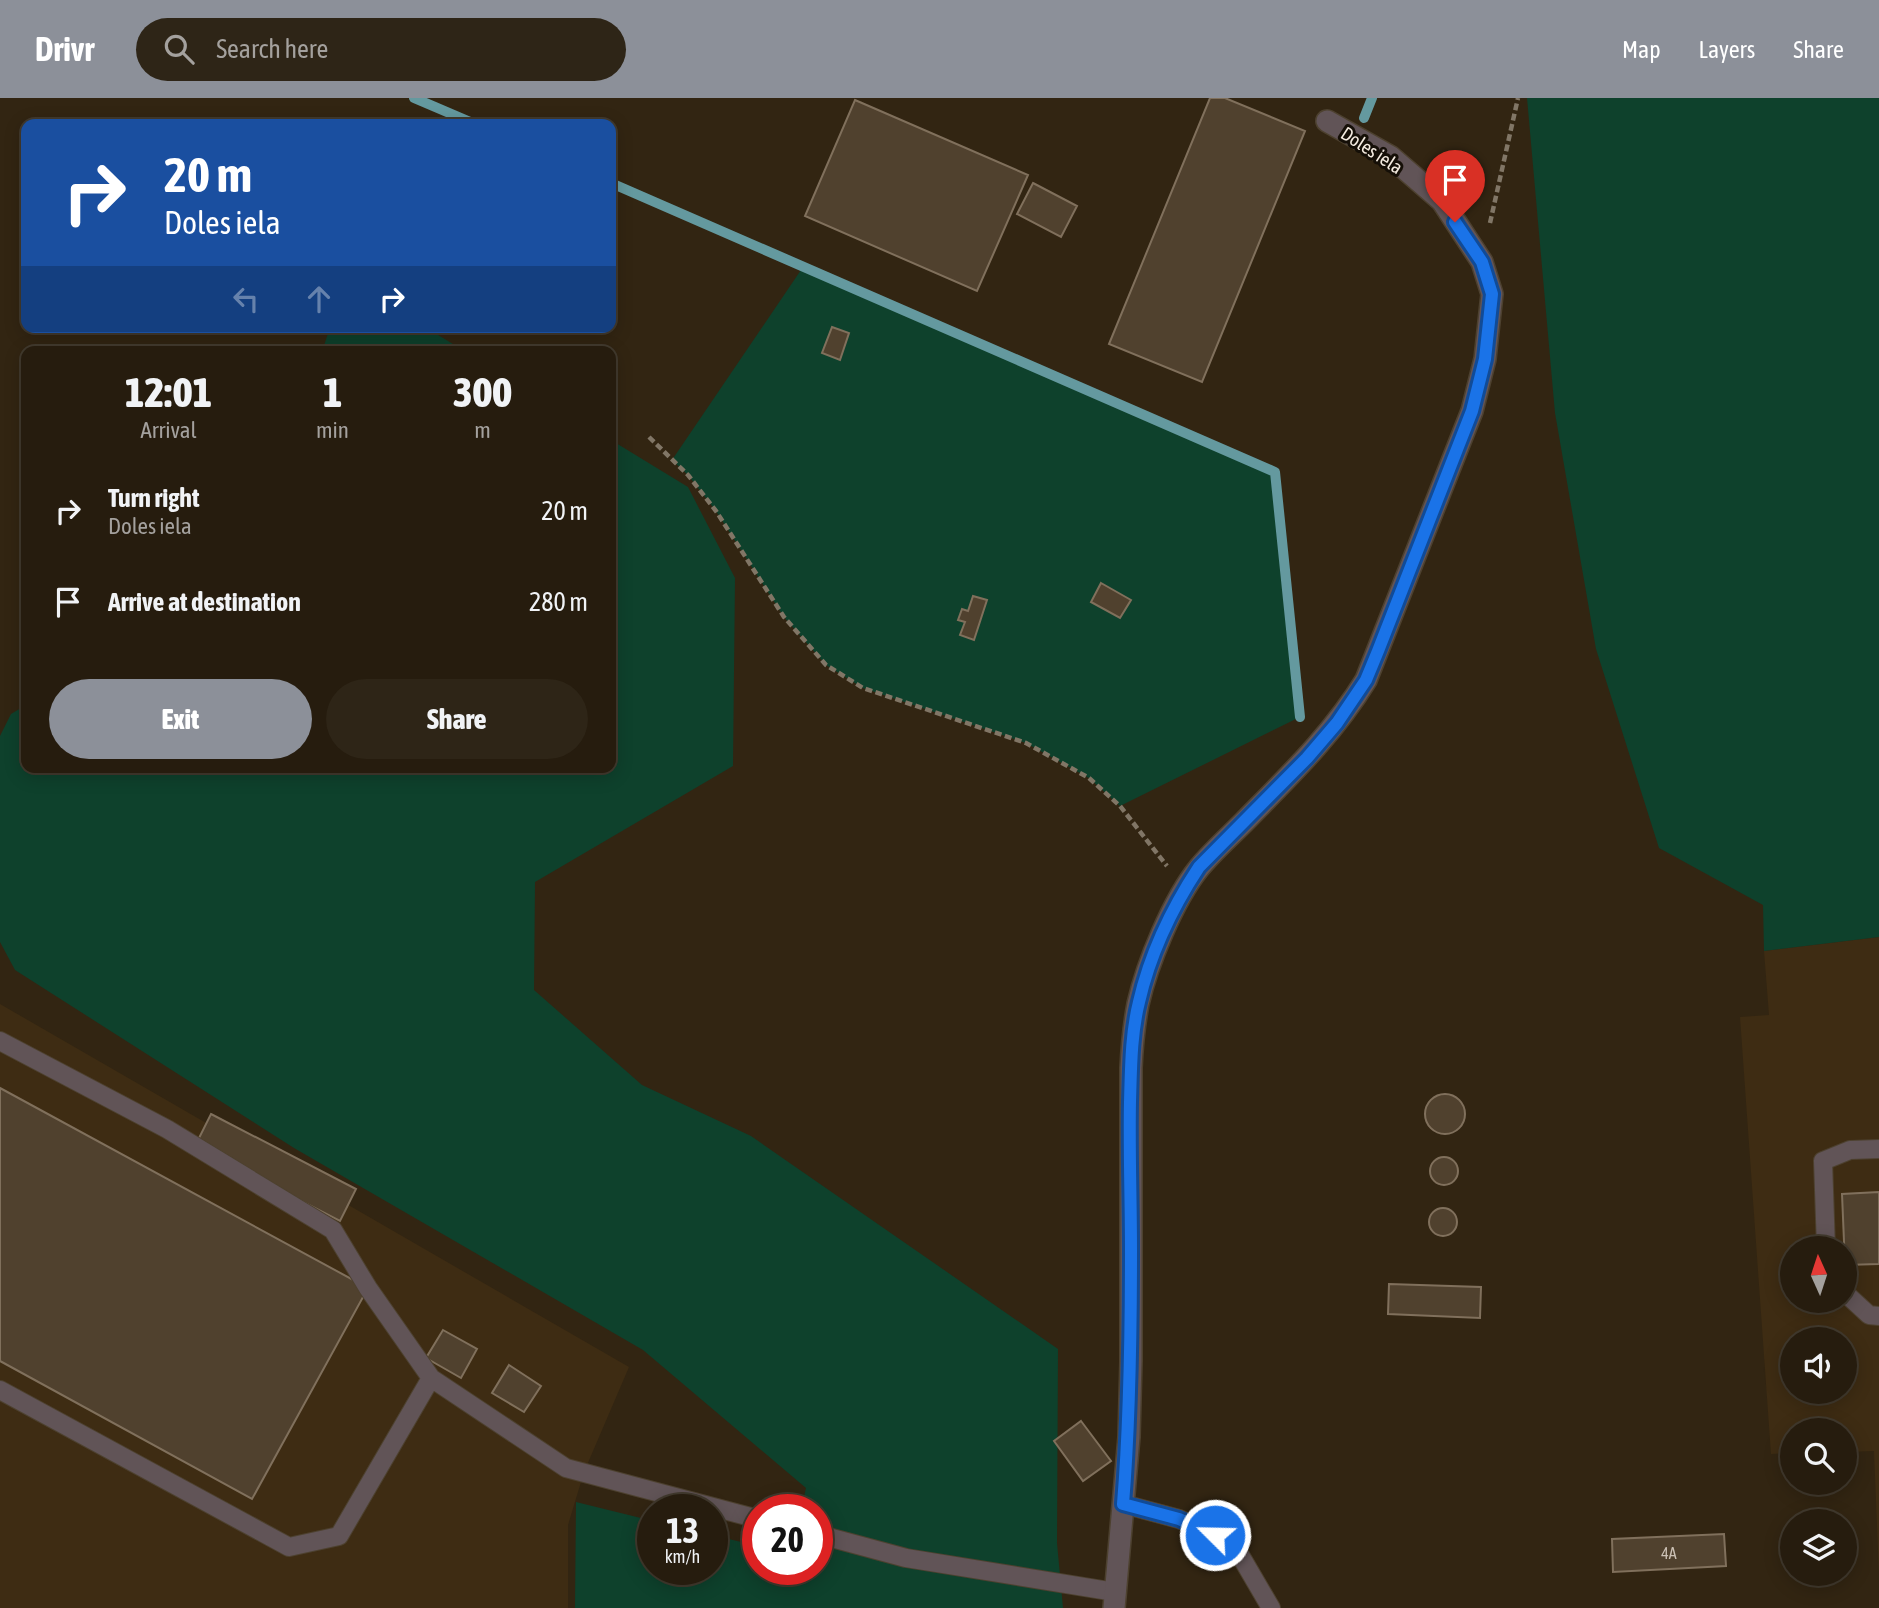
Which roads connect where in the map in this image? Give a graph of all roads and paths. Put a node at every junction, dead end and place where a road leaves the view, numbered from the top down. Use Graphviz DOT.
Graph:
graph roads {
  1 [pos="1518,98"];
  2 [pos="1327,121"];
  3 [pos="1482,262"];
  4 [pos="649,437"];
  5 [pos="1185,889"];
  6 [pos="0,1041"];
  7 [pos="1879,1149"];
  8 [pos="1826,1236"];
  9 [pos="1857,1304"];
  10 [pos="1879,1316"];
  11 [pos="431,1378"];
  12 [pos="0,1390"];
  13 [pos="1123,1504"];
  14 [pos="742,1514"];
  15 [pos="833,1538"];
  16 [pos="1115,1600"];
  17 [pos="1271,1608"];
  1 -- 3 [label="path"];
  2 -- 3 [label="street, Doles iela"];
  3 -- 5 [label="street, Doles iela"];
  4 -- 5 [label="path"];
  5 -- 13 [label="street, Doles iela"];
  6 -- 11 [label="lane"];
  7 -- 8 [label="lane"];
  9 -- 10 [label="lane"];
  11 -- 12 [label="lane"];
  11 -- 14 [label="lane"];
  13 -- 16 [label="street, Doles iela"];
  13 -- 17 [label="lane"];
  15 -- 16 [label="lane"];
}
